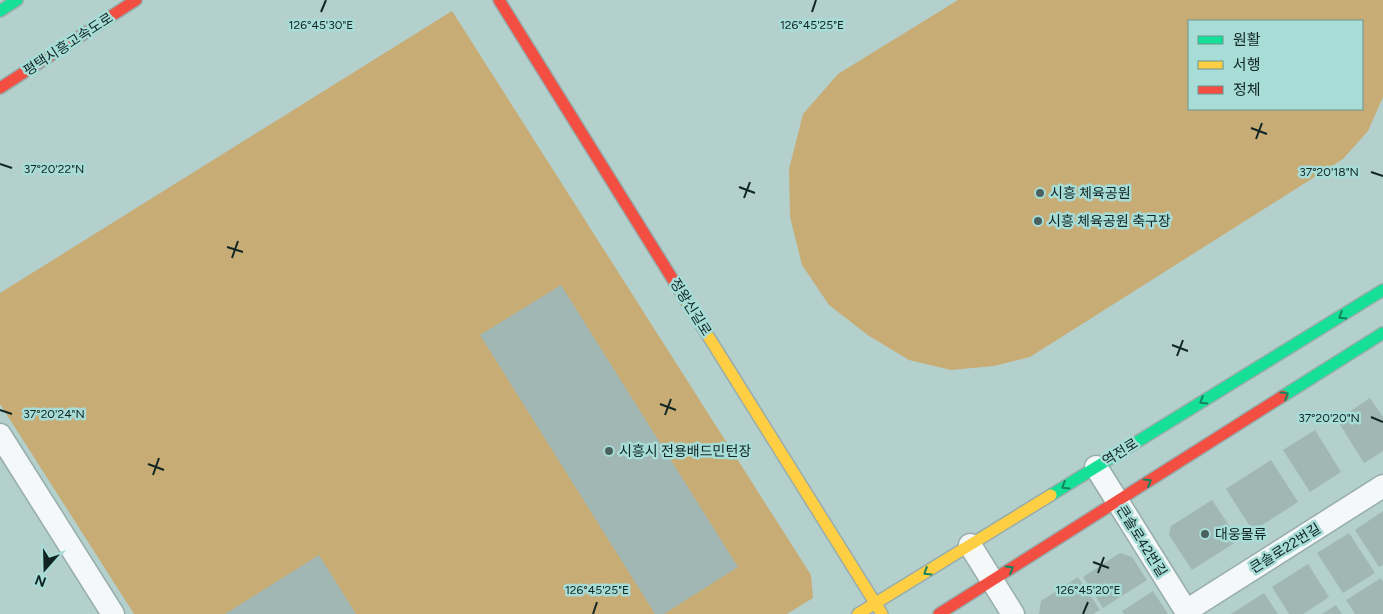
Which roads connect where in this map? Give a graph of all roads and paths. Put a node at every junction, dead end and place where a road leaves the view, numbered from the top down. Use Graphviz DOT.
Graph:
graph roads {
  1 [pos="17,0"];
  2 [pos="136,0"];
  3 [pos="499,0"];
  4 [pos="0,11"];
  5 [pos="0,88"];
  6 [pos="1383,290"];
  7 [pos="1383,333"];
  8 [pos="0,436"];
  9 [pos="1096,467"];
  10 [pos="1383,486"];
  11 [pos="1117,502"];
  12 [pos="970,545"];
  13 [pos="992,581"];
  14 [pos="875,603"];
  15 [pos="1187,612"];
  16 [pos="112,614"];
  17 [pos="858,614"];
  18 [pos="882,614"];
  19 [pos="940,614"];
  20 [pos="1014,614"];
  1 -- 4 [label="main road"];
  2 -- 5 [label="main road, 평택시흥고속도로"];
  3 -- 14 [label="main road, 정왕신길로"];
  6 -- 9 [label="main road, 역전로, one-way"];
  11 -- 7 [label="main road, one-way"];
  8 -- 16 [label="street"];
  9 -- 11 [label="street, 큰솔로42번길"];
  9 -- 12 [label="main road, 역전로, one-way"];
  10 -- 15 [label="street, 큰솔로22번길"];
  13 -- 11 [label="main road, one-way"];
  11 -- 15 [label="street, 큰솔로42번길"];
  12 -- 13 [label="street"];
  12 -- 14 [label="main road, 역전로, one-way"];
  13 -- 19 [label="main road"];
  13 -- 20 [label="street"];
  14 -- 17 [label="main road, 역전로"];
  14 -- 18 [label="main road, 정왕신길로"];
}
